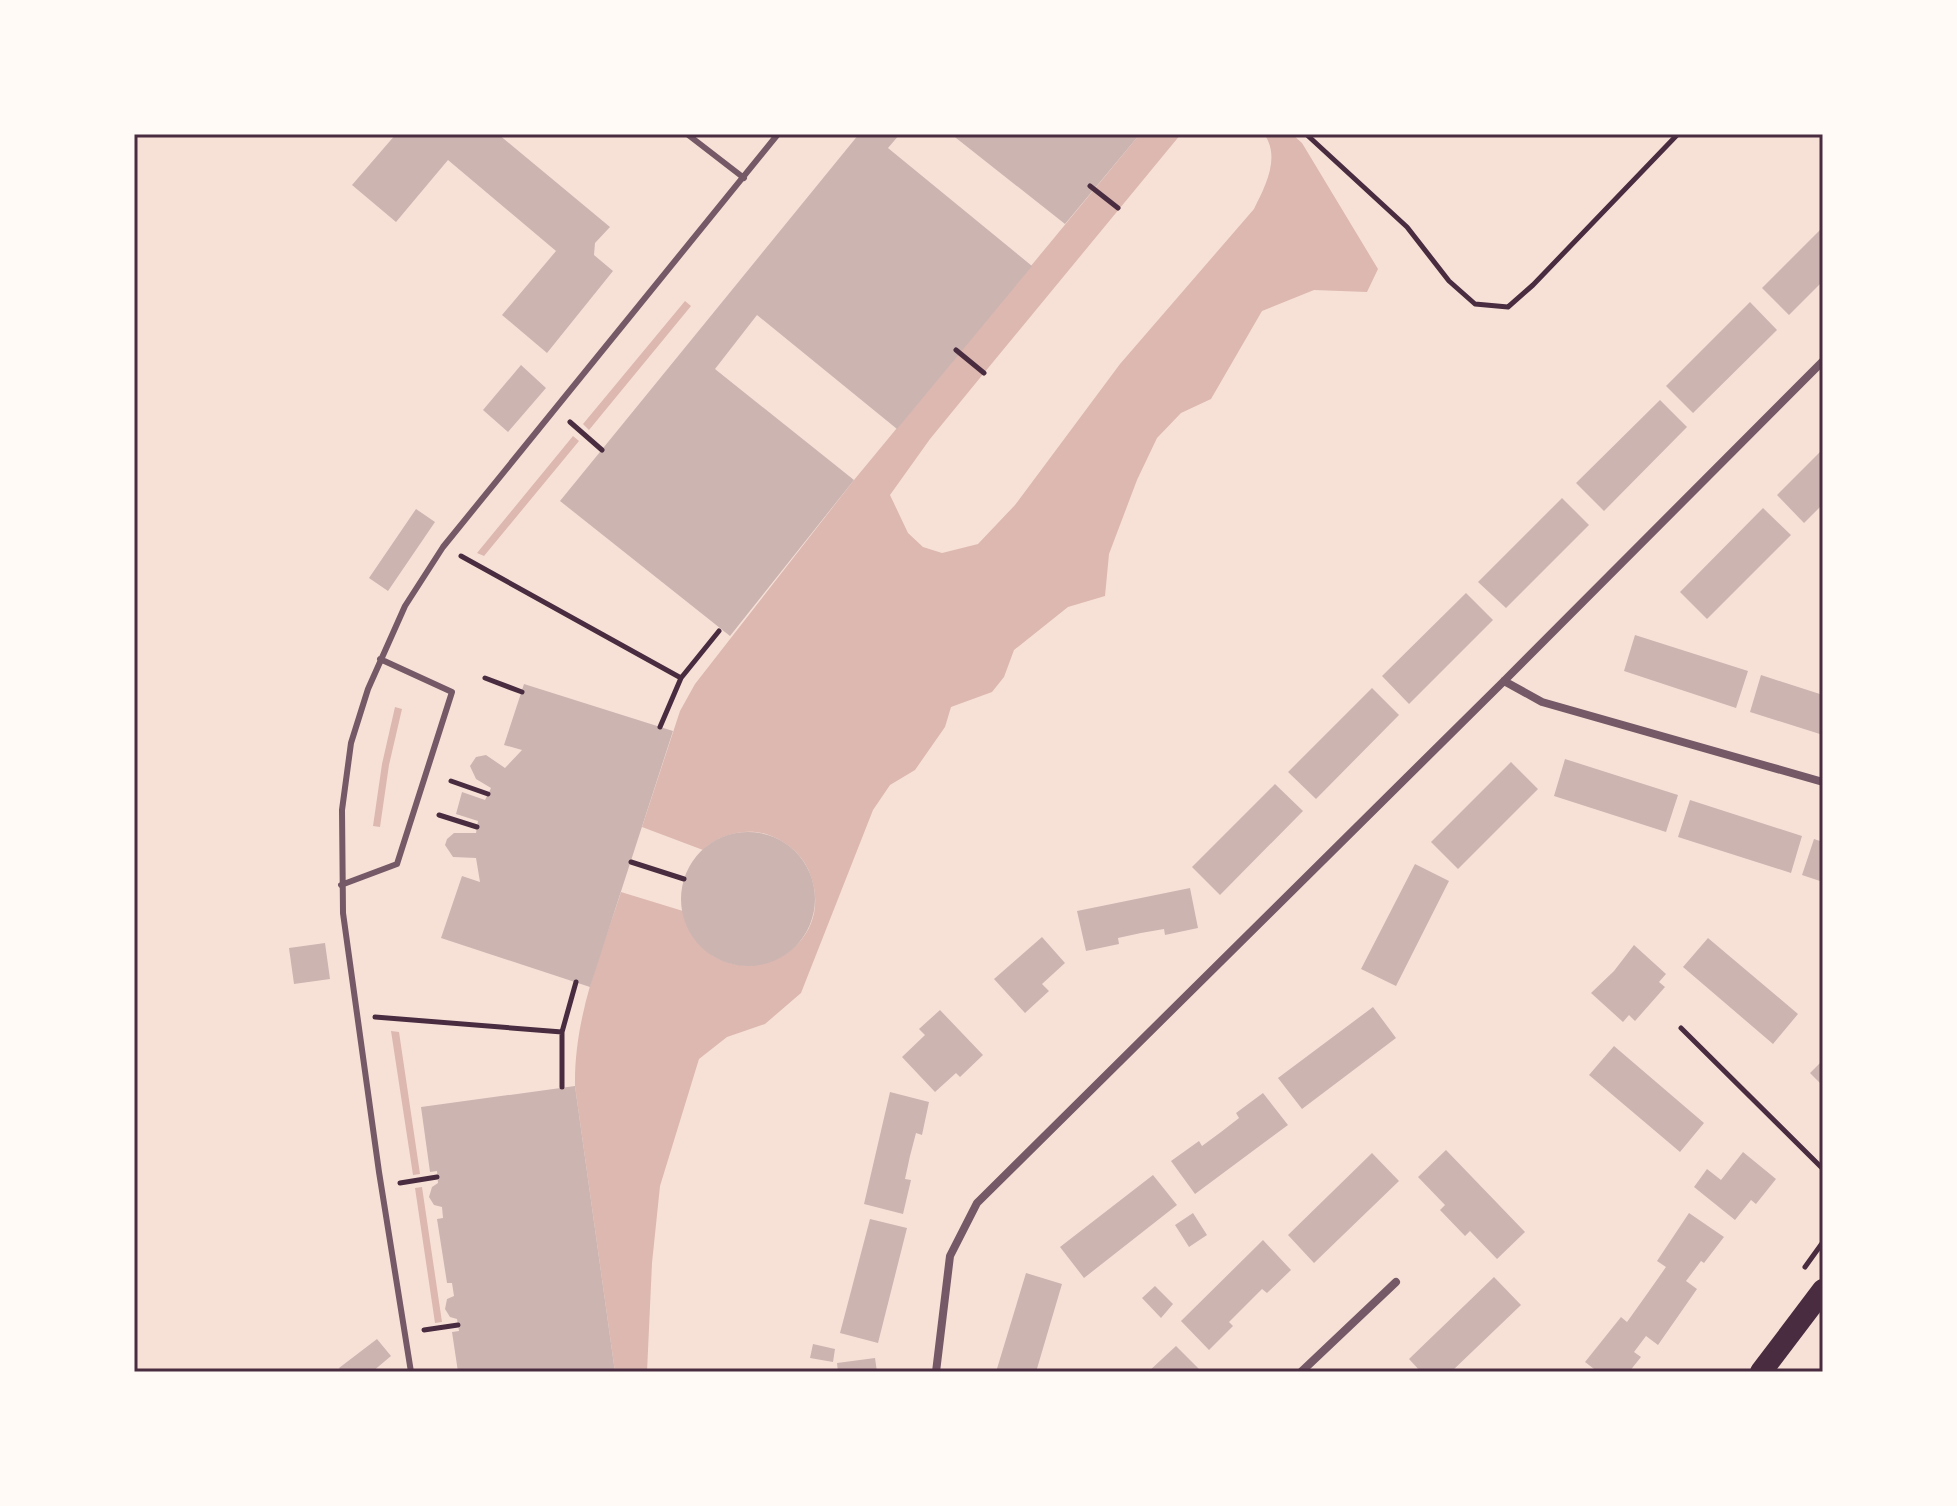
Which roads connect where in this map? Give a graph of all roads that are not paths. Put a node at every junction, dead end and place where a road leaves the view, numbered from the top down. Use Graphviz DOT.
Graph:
graph roads {
  1 [pos="687,134"];
  2 [pos="778,134"];
  3 [pos="744,178"];
  4 [pos="1823,361"];
  5 [pos="380,659"];
  6 [pos="1504,681"];
  7 [pos="1823,782"];
  8 [pos="341,885"];
  9 [pos="1396,1282"];
  10 [pos="1823,1290"];
  11 [pos="411,1372"];
  12 [pos="936,1372"];
  13 [pos="1301,1372"];
  14 [pos="1761,1372"];
  1 -- 3 [label="lane"];
  2 -- 3 [label="lane"];
  3 -- 5 [label="lane"];
  4 -- 6 [label="street"];
  5 -- 8 [label="lane"];
  5 -- 8 [label="lane"];
  6 -- 7 [label="street"];
  6 -- 12 [label="street"];
  8 -- 11 [label="lane"];
  9 -- 13 [label="street"];
  10 -- 14 [label="highway"];
}
